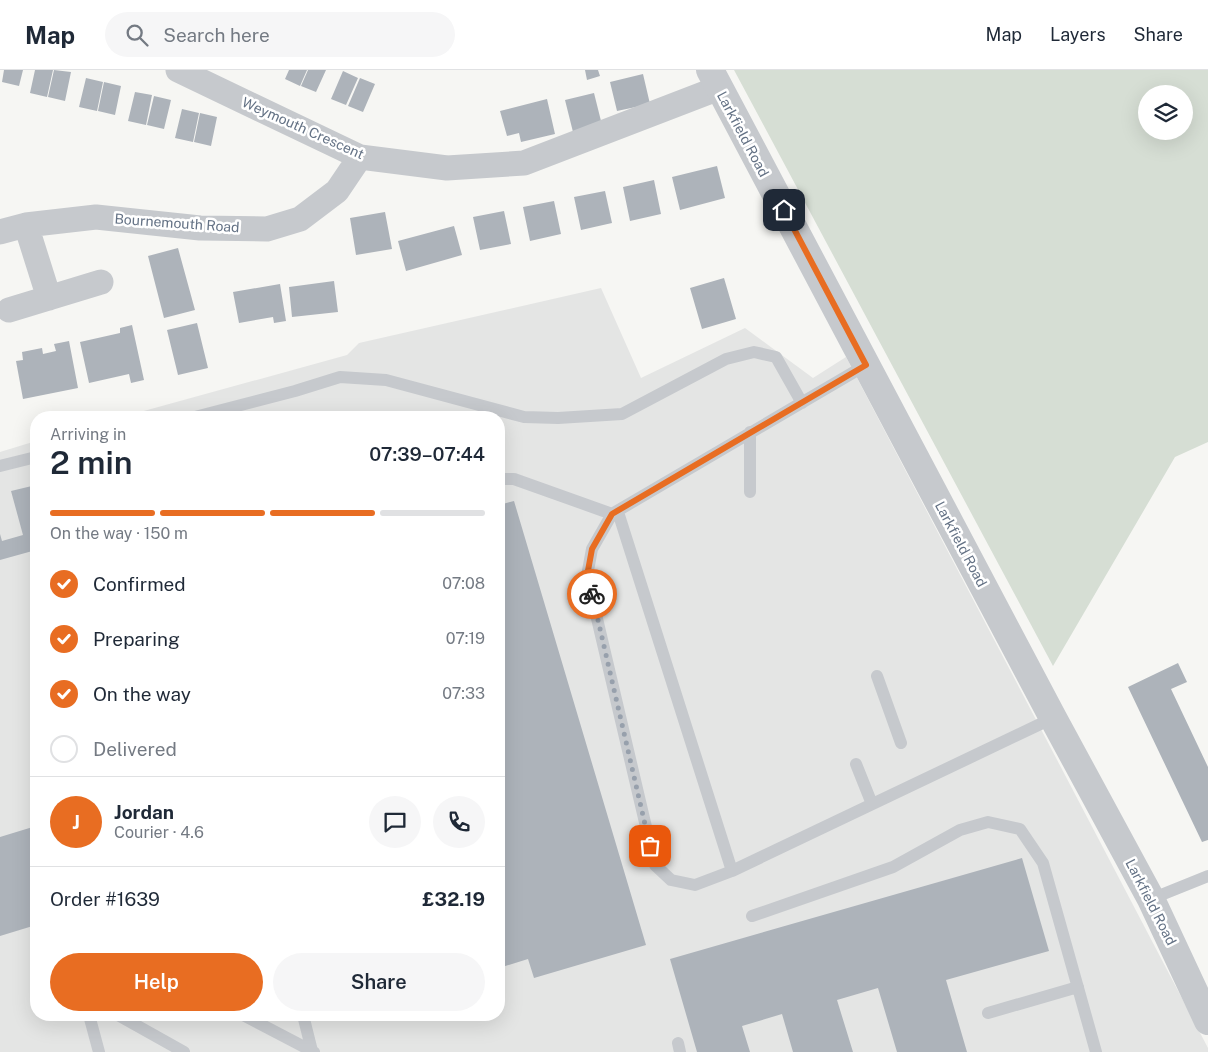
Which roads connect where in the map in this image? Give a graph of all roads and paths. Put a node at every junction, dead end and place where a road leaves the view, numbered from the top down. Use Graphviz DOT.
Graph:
graph roads {
  1 [pos="178,70"];
  2 [pos="715,79"];
  3 [pos="360,157"];
  4 [pos="26,226"];
  5 [pos="0,232"];
  6 [pos="101,282"];
  7 [pos="49,298"];
  8 [pos="10,310"];
  9 [pos="866,365"];
  10 [pos="802,403"];
  11 [pos="219,411"];
  12 [pos="502,411"];
  13 [pos="505,412"];
  14 [pos="750,432"];
  15 [pos="30,458"];
  16 [pos="0,466"];
  17 [pos="505,479"];
  18 [pos="750,492"];
  19 [pos="615,513"];
  20 [pos="877,676"];
  21 [pos="1053,718"];
  22 [pos="901,743"];
  23 [pos="856,764"];
  24 [pos="872,804"];
  25 [pos="732,870"];
  26 [pos="1208,876"];
  27 [pos="1151,900"];
  28 [pos="752,916"];
  29 [pos="1078,987"];
  30 [pos="988,1013"];
  31 [pos="91,1021"];
  32 [pos="129,1021"];
  33 [pos="254,1021"];
  34 [pos="305,1021"];
  35 [pos="1208,1021"];
  36 [pos="99,1052"];
  37 [pos="184,1052"];
  38 [pos="313,1052"];
  39 [pos="1096,1052"];
  1 -- 3 [label="street, Weymouth Crescent"];
  2 -- 3 [label="street, Weymouth Crescent"];
  2 -- 9 [label="street, Larkfield Road"];
  3 -- 4 [label="street, Bournemouth Road"];
  4 -- 5 [label="street, Bournemouth Road"];
  4 -- 7 [label="street"];
  6 -- 7 [label="street"];
  7 -- 8 [label="street"];
  9 -- 10 [label="lane"];
  9 -- 21 [label="street, Larkfield Road"];
  10 -- 13 [label="lane"];
  10 -- 14 [label="lane"];
  11 -- 12 [label="lane"];
  14 -- 18 [label="lane"];
  14 -- 19 [label="lane"];
  15 -- 16 [label="lane"];
  17 -- 19 [label="lane"];
  19 -- 25 [label="lane"];
  19 -- 25 [label="lane"];
  20 -- 22 [label="lane"];
  21 -- 24 [label="lane"];
  21 -- 27 [label="street, Larkfield Road"];
  23 -- 24 [label="lane"];
  24 -- 25 [label="lane"];
  26 -- 27 [label="lane"];
  27 -- 35 [label="street, Larkfield Road"];
  28 -- 29 [label="lane"];
  29 -- 30 [label="lane"];
  29 -- 39 [label="lane"];
  31 -- 36 [label="lane"];
  32 -- 37 [label="lane"];
  33 -- 38 [label="lane"];
  34 -- 38 [label="lane"];
}
